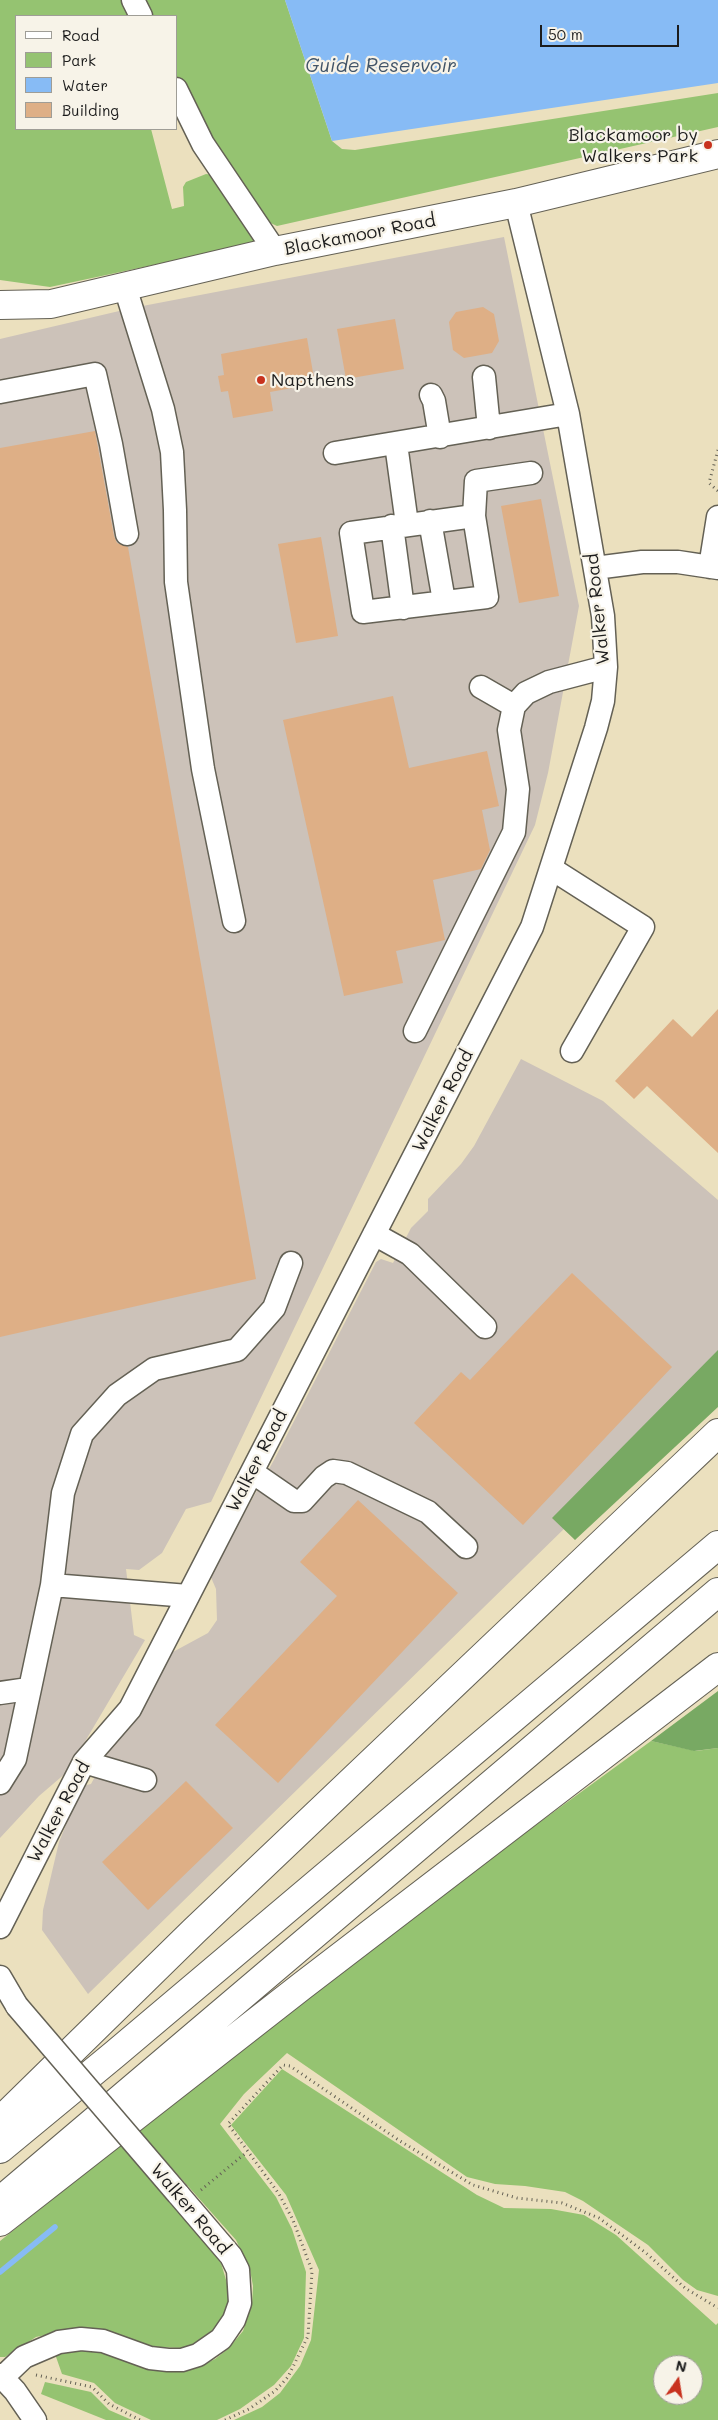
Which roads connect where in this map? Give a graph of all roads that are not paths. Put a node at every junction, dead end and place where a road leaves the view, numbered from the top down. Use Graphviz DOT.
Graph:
graph roads {
  1 [pos="133,0"];
  2 [pos="140,15"];
  3 [pos="178,93"];
  4 [pos="718,154"];
  5 [pos="516,203"];
  6 [pos="275,251"];
  7 [pos="125,287"];
  8 [pos="0,305"];
  9 [pos="484,377"];
  10 [pos="0,392"];
  11 [pos="431,396"];
  12 [pos="568,414"];
  13 [pos="488,428"];
  14 [pos="440,437"];
  15 [pos="396,444"];
  16 [pos="335,452"];
  17 [pos="531,473"];
  18 [pos="474,516"];
  19 [pos="718,517"];
  20 [pos="430,521"];
  21 [pos="399,525"];
  22 [pos="128,534"];
  23 [pos="596,568"];
  24 [pos="714,568"];
  25 [pos="444,601"];
  26 [pos="403,608"];
  27 [pos="606,667"];
  28 [pos="481,687"];
  29 [pos="514,706"];
  30 [pos="552,869"];
  31 [pos="234,921"];
  32 [pos="415,1032"];
  33 [pos="572,1051"];
  34 [pos="374,1234"];
  35 [pos="291,1263"];
  36 [pos="485,1327"];
  37 [pos="718,1434"];
  38 [pos="252,1472"];
  39 [pos="718,1545"];
  40 [pos="466,1547"];
  41 [pos="52,1585"];
  42 [pos="718,1592"];
  43 [pos="188,1596"];
  44 [pos="718,1667"];
  45 [pos="28,1689"];
  46 [pos="0,1693"];
  47 [pos="84,1762"];
  48 [pos="144,1780"];
  49 [pos="0,1782"];
  50 [pos="0,1928"];
  51 [pos="0,1977"];
  52 [pos="0,2121"];
  53 [pos="0,2149"];
  54 [pos="0,2200"];
  55 [pos="0,2222"];
  56 [pos="1,2376"];
  57 [pos="35,2420"];
  1 -- 2 [label="street"];
  3 -- 6 [label="street"];
  4 -- 5 [label="main road, Blackamoor Road"];
  5 -- 6 [label="main road, Blackamoor Road"];
  5 -- 12 [label="street, Walker Road"];
  6 -- 7 [label="main road, Blackamoor Road"];
  7 -- 8 [label="main road, Blackamoor Road"];
  7 -- 31 [label="street"];
  9 -- 13 [label="street"];
  10 -- 22 [label="street"];
  11 -- 14 [label="street"];
  12 -- 13 [label="street"];
  12 -- 23 [label="street, Walker Road"];
  13 -- 14 [label="street"];
  14 -- 15 [label="street"];
  15 -- 16 [label="street"];
  15 -- 21 [label="street"];
  17 -- 18 [label="street"];
  18 -- 20 [label="street"];
  18 -- 25 [label="street"];
  19 -- 24 [label="street"];
  20 -- 21 [label="street"];
  20 -- 25 [label="street"];
  21 -- 26 [label="street"];
  21 -- 26 [label="street"];
  23 -- 24 [label="street"];
  23 -- 27 [label="street, Walker Road"];
  25 -- 26 [label="street"];
  27 -- 29 [label="street"];
  27 -- 30 [label="street, Walker Road"];
  28 -- 29 [label="street"];
  29 -- 32 [label="street"];
  30 -- 33 [label="street"];
  30 -- 34 [label="street, Walker Road"];
  34 -- 36 [label="street"];
  34 -- 38 [label="street, Walker Road"];
  35 -- 41 [label="street"];
  37 -- 52 [label="main road"];
  38 -- 40 [label="street"];
  38 -- 43 [label="street, Walker Road"];
  39 -- 53 [label="main road"];
  41 -- 43 [label="street"];
  41 -- 45 [label="street"];
  42 -- 54 [label="main road"];
  43 -- 47 [label="street, Walker Road"];
  44 -- 55 [label="main road"];
  45 -- 46 [label="street"];
  45 -- 49 [label="street"];
  47 -- 48 [label="street"];
  47 -- 50 [label="street, Walker Road"];
  51 -- 56 [label="street, Walker Road, bridge"];
  56 -- 57 [label="street"];
}
